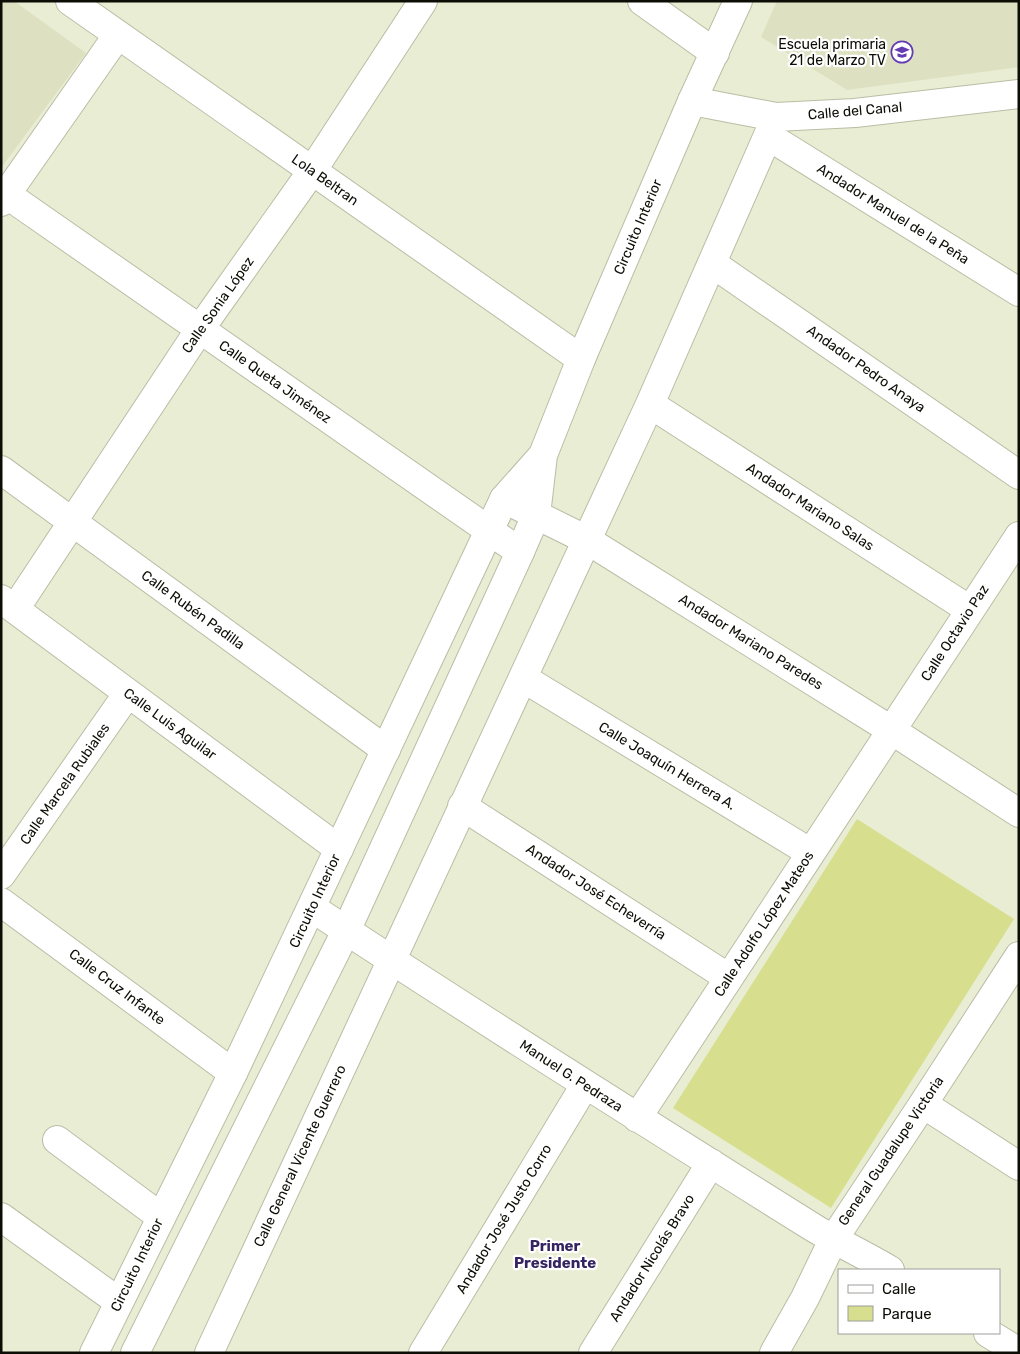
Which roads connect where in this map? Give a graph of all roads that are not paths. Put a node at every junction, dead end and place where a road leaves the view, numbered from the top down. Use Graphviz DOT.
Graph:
graph roads {
  1 [pos="70,1"];
  2 [pos="423,1"];
  3 [pos="642,1"];
  4 [pos="738,1"];
  5 [pos="117,36"];
  6 [pos="715,53"];
  7 [pos="1019,94"];
  8 [pos="692,101"];
  9 [pos="772,127"];
  10 [pos="312,171"];
  11 [pos="4,198"];
  12 [pos="712,264"];
  13 [pos="1019,292"];
  14 [pos="200,329"];
  15 [pos="581,360"];
  16 [pos="650,404"];
  17 [pos="543,455"];
  18 [pos="1,470"];
  19 [pos="1019,474"];
  20 [pos="504,499"];
  21 [pos="536,515"];
  22 [pos="72,522"];
  23 [pos="488,530"];
  24 [pos="1019,536"];
  25 [pos="587,540"];
  26 [pos="520,552"];
  27 [pos="8,604"];
  28 [pos="970,610"];
  29 [pos="523,678"];
  30 [pos="128,693"];
  31 [pos="891,730"];
  32 [pos="386,750"];
  33 [pos="462,806"];
  34 [pos="1019,814"];
  35 [pos="339,849"];
  36 [pos="811,853"];
  37 [pos="1,875"];
  38 [pos="1,902"];
  39 [pos="312,908"];
  40 [pos="346,930"];
  41 [pos="1019,956"];
  42 [pos="392,960"];
  43 [pos="729,978"];
  44 [pos="1011,984"];
  45 [pos="233,1073"];
  46 [pos="585,1085"];
  47 [pos="923,1104"];
  48 [pos="637,1118"];
  49 [pos="57,1140"];
  50 [pos="711,1163"];
  51 [pos="1019,1166"];
  52 [pos="1,1217"];
  53 [pos="161,1217"];
  54 [pos="833,1240"];
  55 [pos="888,1269"];
  56 [pos="119,1302"];
  57 [pos="990,1334"];
  58 [pos="1019,1352"];
  59 [pos="94,1353"];
  60 [pos="135,1353"];
  61 [pos="209,1353"];
  62 [pos="423,1353"];
  63 [pos="592,1353"];
  64 [pos="774,1353"];
  1 -- 5 [label="street, Lola Beltran"];
  2 -- 10 [label="street, Calle Sonia López"];
  3 -- 6 [label="street"];
  4 -- 6 [label="street, Circuito Interior"];
  5 -- 10 [label="street, Lola Beltran"];
  5 -- 11 [label="street"];
  6 -- 8 [label="street, Circuito Interior"];
  7 -- 9 [label="street, Calle del Canal"];
  8 -- 9 [label="street, Calle del Canal"];
  8 -- 15 [label="street, Circuito Interior"];
  9 -- 12 [label="street, Calle General Vicente Guerrero"];
  9 -- 13 [label="street, Andador Manuel de la Peña"];
  10 -- 14 [label="street, Calle Sonia López"];
  10 -- 15 [label="street, Lola Beltran"];
  11 -- 14 [label="street, Calle Queta Jiménez"];
  12 -- 16 [label="street, Calle General Vicente Guerrero"];
  12 -- 19 [label="street, Andador Pedro Anaya"];
  14 -- 22 [label="street, Calle Sonia López"];
  14 -- 23 [label="street, Calle Queta Jiménez"];
  15 -- 17 [label="street, Circuito Interior"];
  16 -- 25 [label="street, Calle General Vicente Guerrero"];
  16 -- 28 [label="street, Andador Mariano Salas"];
  17 -- 20 [label="street, Circuito Interior"];
  17 -- 21 [label="street, Circuito Interior"];
  18 -- 22 [label="street, Calle Rubén Padilla"];
  20 -- 21 [label="street, Andador Mariano Paredes"];
  20 -- 23 [label="street, Circuito Interior"];
  21 -- 25 [label="street, Andador Mariano Paredes"];
  21 -- 26 [label="street, Circuito Interior"];
  22 -- 27 [label="street, Calle Sonia López"];
  22 -- 32 [label="street, Calle Rubén Padilla"];
  23 -- 26 [label="street, Calle Queta Jiménez"];
  23 -- 32 [label="street, Circuito Interior"];
  24 -- 28 [label="street, Calle Octavio Paz"];
  25 -- 29 [label="street, Calle General Vicente Guerrero"];
  25 -- 31 [label="street, Andador Mariano Paredes"];
  26 -- 40 [label="street, Circuito Interior"];
  27 -- 30 [label="street, Calle Luis Aguilar"];
  28 -- 31 [label="street, Calle Octavio Paz"];
  29 -- 33 [label="street, Calle General Vicente Guerrero"];
  29 -- 36 [label="street, Calle Joaquín Herrera A."];
  30 -- 35 [label="street, Calle Luis Aguilar"];
  30 -- 37 [label="street, Calle Marcela Rubiales"];
  31 -- 34 [label="street, Andador Mariano Paredes"];
  31 -- 36 [label="street, Calle Adolfo López Mateos"];
  32 -- 35 [label="street, Circuito Interior"];
  33 -- 42 [label="street, Calle General Vicente Guerrero"];
  33 -- 43 [label="street, Andador José Echeverría"];
  35 -- 39 [label="street, Circuito Interior"];
  36 -- 43 [label="street, Calle Adolfo López Mateos"];
  38 -- 45 [label="street, Calle Cruz Infante"];
  39 -- 40 [label="street, Manuel G. Pedraza"];
  39 -- 45 [label="street, Circuito Interior"];
  40 -- 42 [label="street, Manuel G. Pedraza"];
  40 -- 60 [label="street, Circuito Interior"];
  41 -- 44 [label="street, General Guadalupe Victoria"];
  42 -- 46 [label="street, Manuel G. Pedraza"];
  42 -- 61 [label="street, Calle General Vicente Guerrero"];
  43 -- 48 [label="street, Calle Adolfo López Mateos"];
  44 -- 47 [label="street, General Guadalupe Victoria"];
  45 -- 53 [label="street, Circuito Interior"];
  46 -- 48 [label="street, Manuel G. Pedraza"];
  46 -- 62 [label="street, Andador José Justo Corro"];
  47 -- 51 [label="street"];
  47 -- 54 [label="street, General Guadalupe Victoria"];
  48 -- 50 [label="street, Manuel G. Pedraza"];
  49 -- 53 [label="street"];
  50 -- 54 [label="street, Manuel G. Pedraza"];
  50 -- 63 [label="street, Andador Nicolás Bravo"];
  52 -- 56 [label="street"];
  53 -- 56 [label="street, Circuito Interior"];
  54 -- 55 [label="street, Manuel G. Pedraza"];
  54 -- 64 [label="street, General Guadalupe Victoria"];
  56 -- 59 [label="street, Circuito Interior"];
  57 -- 58 [label="street"];
}
